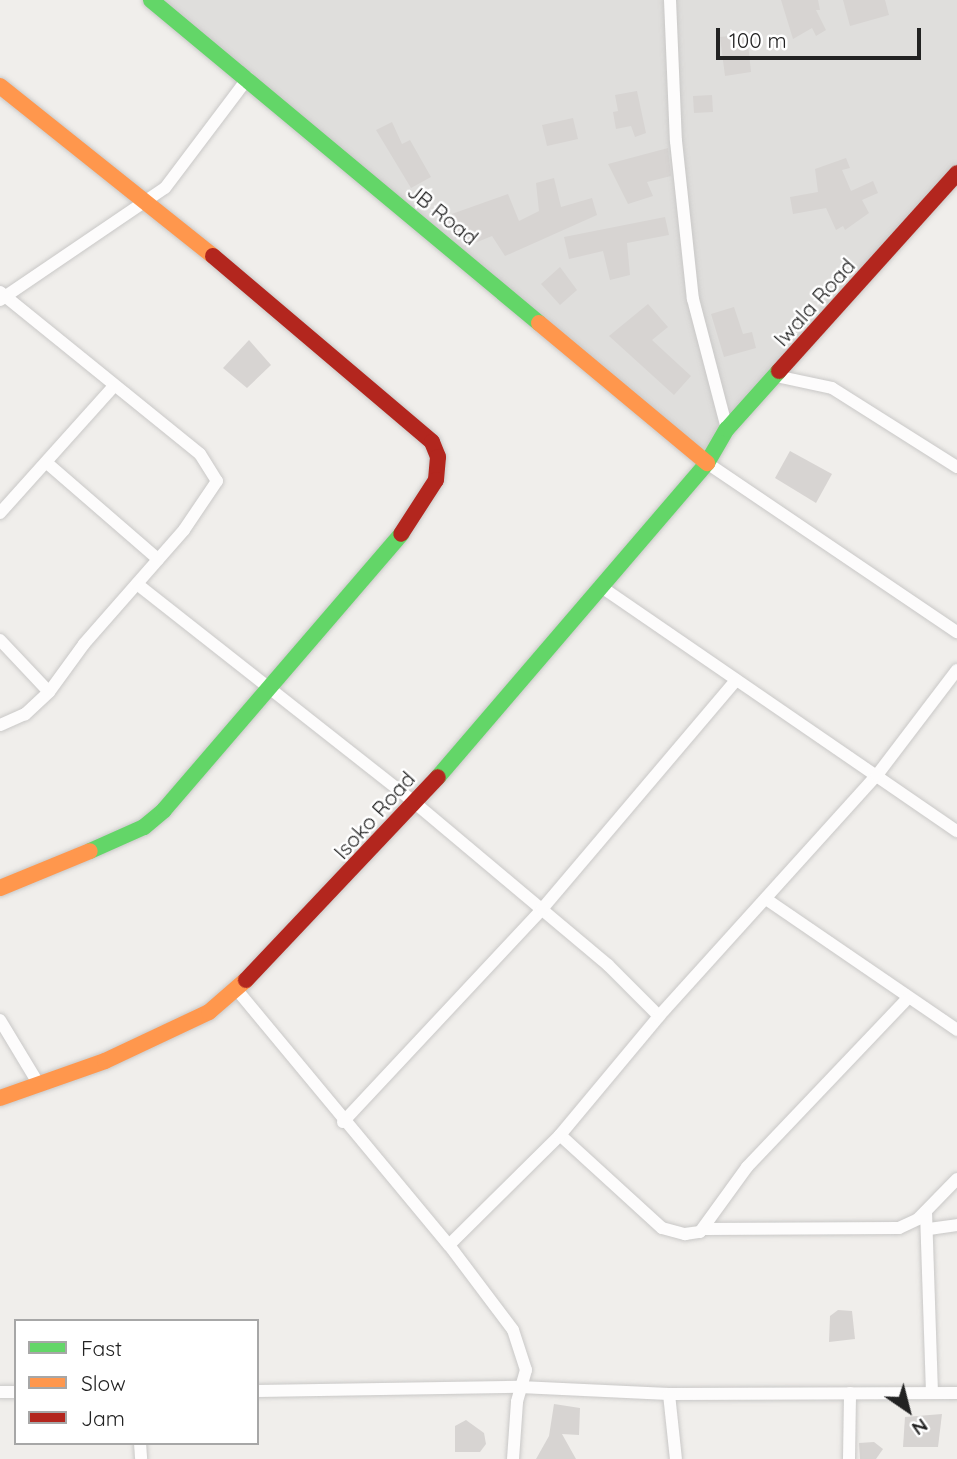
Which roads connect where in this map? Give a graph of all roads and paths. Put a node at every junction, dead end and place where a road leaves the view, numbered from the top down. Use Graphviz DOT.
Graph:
graph roads {
  1 [pos="151,0"];
  2 [pos="670,0"];
  3 [pos="247,78"];
  4 [pos="0,86"];
  5 [pos="957,173"];
  6 [pos="148,201"];
  7 [pos="2,296"];
  8 [pos="776,376"];
  9 [pos="113,387"];
  10 [pos="727,429"];
  11 [pos="47,463"];
  12 [pos="707,463"];
  13 [pos="957,467"];
  14 [pos="0,513"];
  15 [pos="158,559"];
  16 [pos="136,584"];
  17 [pos="600,586"];
  18 [pos="957,632"];
  19 [pos="0,640"];
  20 [pos="957,670"];
  21 [pos="736,680"];
  22 [pos="271,689"];
  23 [pos="49,692"];
  24 [pos="0,725"];
  25 [pos="877,775"];
  26 [pos="415,803"];
  27 [pos="957,831"];
  28 [pos="0,888"];
  29 [pos="766,899"];
  30 [pos="542,909"];
  31 [pos="237,990"];
  32 [pos="907,999"];
  33 [pos="659,1016"];
  34 [pos="0,1020"];
  35 [pos="957,1030"];
  36 [pos="38,1083"];
  37 [pos="0,1098"];
  38 [pos="343,1122"];
  39 [pos="560,1135"];
  40 [pos="957,1179"];
  41 [pos="926,1212"];
  42 [pos="957,1225"];
  43 [pos="704,1229"];
  44 [pos="929,1229"];
  45 [pos="449,1245"];
  46 [pos="520,1387"];
  47 [pos="259,1391"];
  48 [pos="850,1393"];
  49 [pos="932,1393"];
  50 [pos="957,1393"];
  51 [pos="669,1394"];
  52 [pos="513,1459"];
  53 [pos="676,1459"];
  54 [pos="849,1459"];
  1 -- 3 [label="street, JB Road"];
  2 -- 10 [label="street"];
  3 -- 6 [label="street"];
  3 -- 12 [label="street, JB Road"];
  4 -- 6 [label="street"];
  5 -- 8 [label="street, Iwala Road"];
  6 -- 7 [label="street"];
  6 -- 22 [label="street"];
  7 -- 9 [label="street"];
  8 -- 10 [label="street, Iwala Road"];
  8 -- 13 [label="street"];
  9 -- 11 [label="street"];
  9 -- 15 [label="street"];
  10 -- 12 [label="street, Iwala Road"];
  11 -- 14 [label="street"];
  11 -- 15 [label="street"];
  12 -- 17 [label="street, Isoko Road"];
  12 -- 18 [label="street"];
  15 -- 16 [label="street"];
  16 -- 22 [label="street"];
  16 -- 23 [label="street"];
  17 -- 21 [label="street"];
  17 -- 26 [label="street, Isoko Road"];
  19 -- 23 [label="street"];
  20 -- 25 [label="street"];
  21 -- 25 [label="street"];
  21 -- 30 [label="street"];
  22 -- 26 [label="street"];
  22 -- 28 [label="street"];
  23 -- 24 [label="street"];
  25 -- 27 [label="street"];
  25 -- 29 [label="street"];
  26 -- 30 [label="street"];
  26 -- 31 [label="street, Isoko Road"];
  29 -- 32 [label="street"];
  29 -- 33 [label="street"];
  30 -- 33 [label="street"];
  30 -- 38 [label="street"];
  31 -- 36 [label="street, Isoko Road"];
  31 -- 38 [label="street"];
  32 -- 35 [label="street"];
  32 -- 43 [label="street"];
  33 -- 39 [label="street"];
  34 -- 36 [label="street"];
  36 -- 37 [label="street, Isoko Road"];
  38 -- 45 [label="street"];
  39 -- 43 [label="street"];
  39 -- 45 [label="street"];
  40 -- 41 [label="street"];
  41 -- 43 [label="street"];
  41 -- 44 [label="street"];
  42 -- 44 [label="street"];
  44 -- 49 [label="street"];
  45 -- 46 [label="street"];
  46 -- 47 [label="street"];
  46 -- 51 [label="street"];
  46 -- 52 [label="street"];
  48 -- 49 [label="street"];
  48 -- 51 [label="street"];
  48 -- 54 [label="street"];
  49 -- 50 [label="street"];
  51 -- 53 [label="street"];
}
